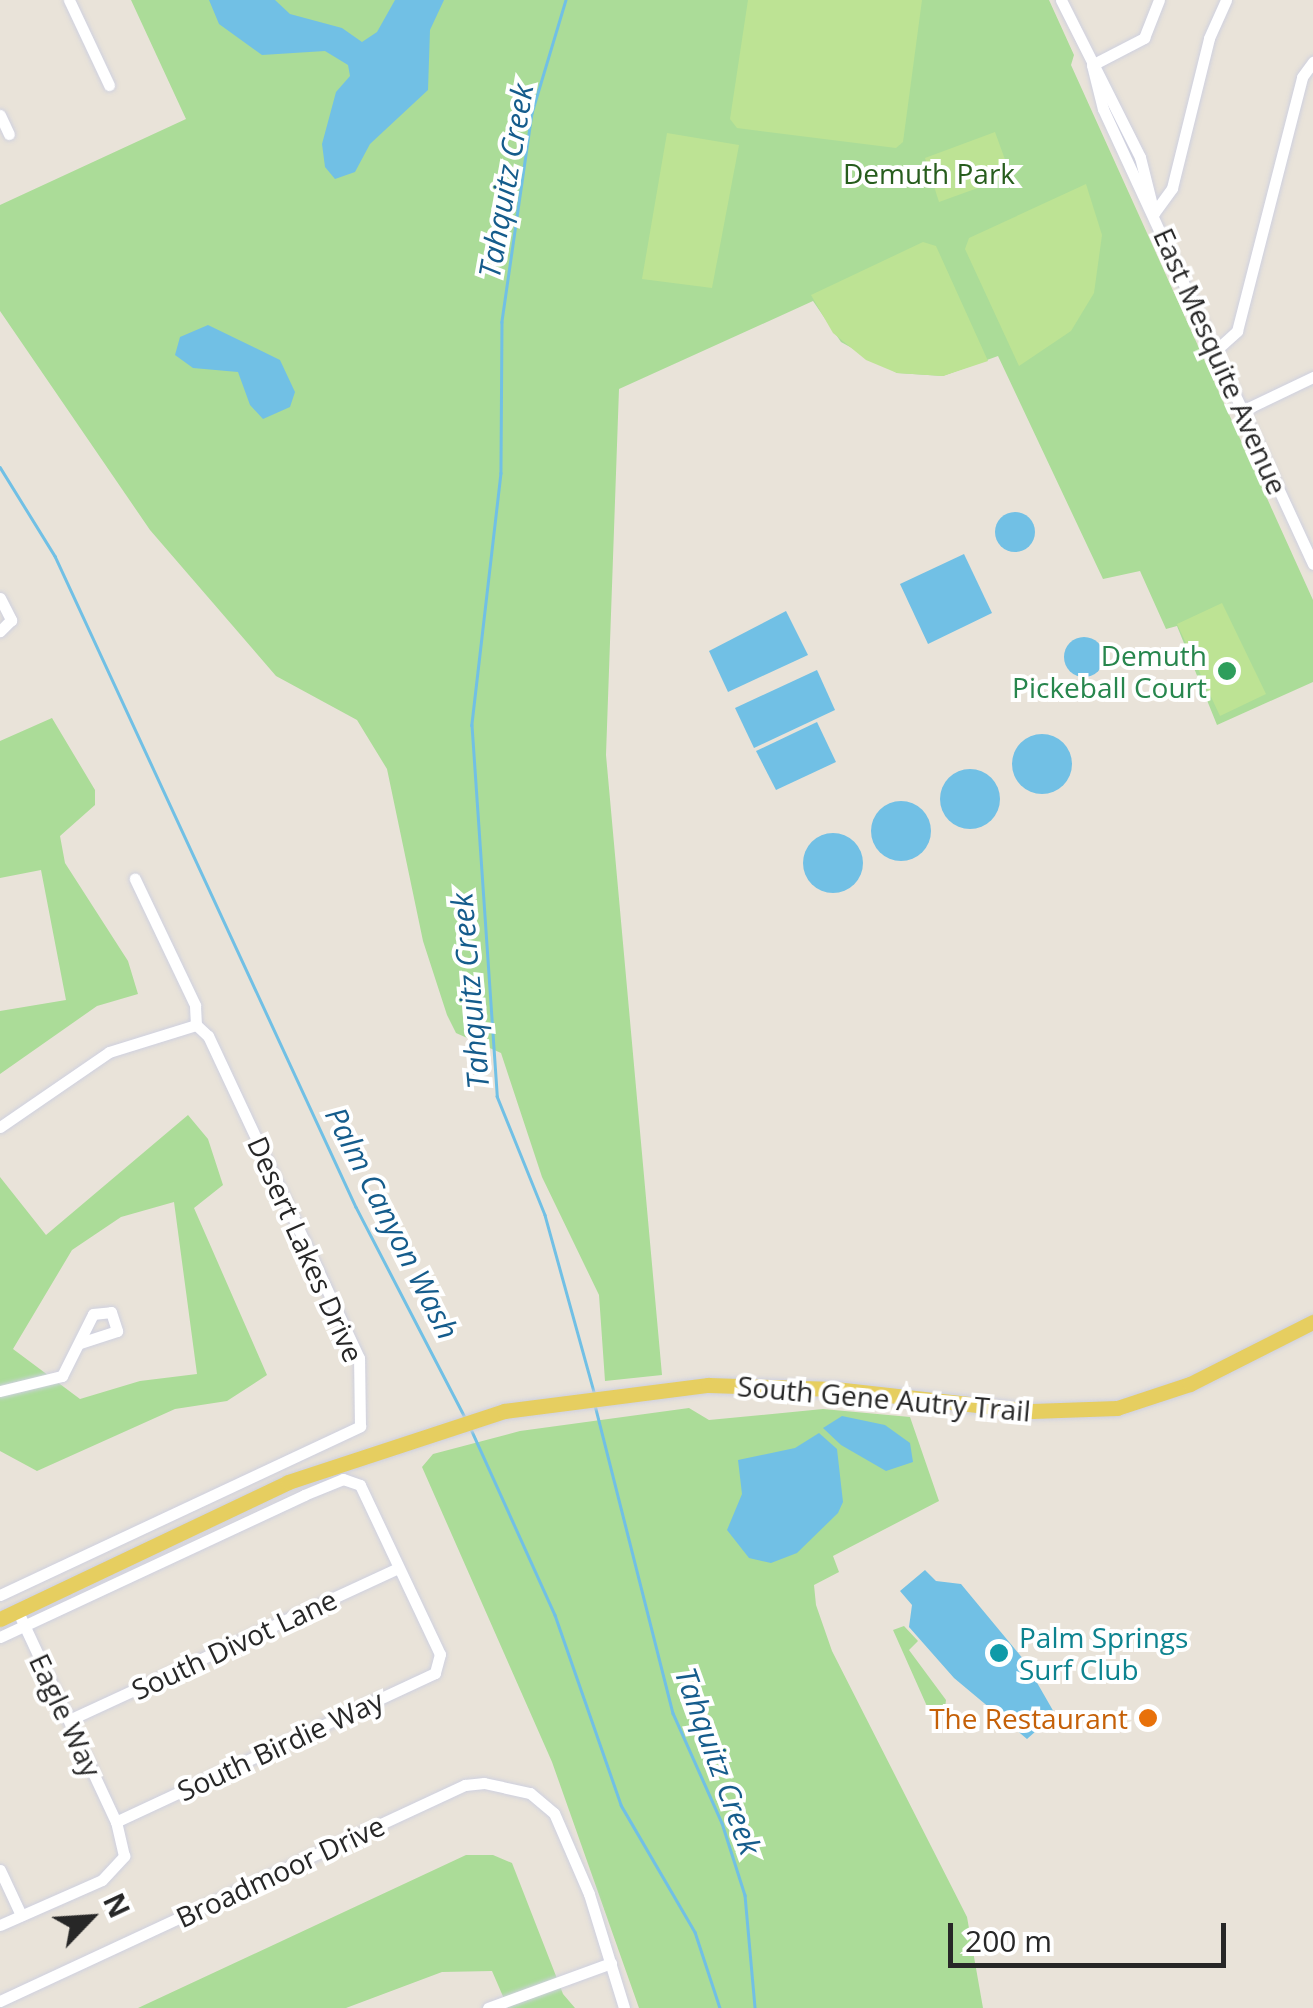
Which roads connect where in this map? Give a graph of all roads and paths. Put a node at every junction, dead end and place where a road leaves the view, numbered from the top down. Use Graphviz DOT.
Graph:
graph roads {
  1 [pos="69,0"];
  2 [pos="1061,0"];
  3 [pos="1159,0"];
  4 [pos="1226,0"];
  5 [pos="1313,62"];
  6 [pos="1092,66"];
  7 [pos="110,85"];
  8 [pos="0,115"];
  9 [pos="9,134"];
  10 [pos="1154,213"];
  11 [pos="1215,351"];
  12 [pos="1313,376"];
  13 [pos="1242,411"];
  14 [pos="1313,564"];
  15 [pos="0,598"];
  16 [pos="0,631"];
  17 [pos="135,879"];
  18 [pos="196,1025"];
  19 [pos="0,1127"];
  20 [pos="1313,1322"];
  21 [pos="81,1343"];
  22 [pos="0,1391"];
  23 [pos="398,1568"];
  24 [pos="0,1594"];
  25 [pos="17,1609"];
  26 [pos="0,1618"];
  27 [pos="24,1625"];
  28 [pos="0,1637"];
  29 [pos="69,1720"];
  30 [pos="116,1822"];
  31 [pos="0,1870"];
  32 [pos="21,1915"];
  33 [pos="0,1925"];
  34 [pos="610,1963"];
  35 [pos="0,2001"];
  36 [pos="488,2008"];
  37 [pos="624,2008"];
  1 -- 7 [label="street"];
  2 -- 6 [label="street, East Mesquite Avenue"];
  3 -- 6 [label="street"];
  4 -- 10 [label="street"];
  5 -- 11 [label="street"];
  6 -- 10 [label="street, East Mesquite Avenue"];
  8 -- 9 [label="street"];
  10 -- 11 [label="street, East Mesquite Avenue"];
  11 -- 13 [label="street, East Mesquite Avenue"];
  12 -- 13 [label="street"];
  13 -- 14 [label="street, East Mesquite Avenue"];
  15 -- 16 [label="street"];
  17 -- 18 [label="street, Desert Lakes Drive"];
  18 -- 19 [label="street"];
  18 -- 24 [label="street, Desert Lakes Drive"];
  20 -- 25 [label="main road, South Gene Autry Trail"];
  21 -- 22 [label="street"];
  23 -- 27 [label="street"];
  23 -- 29 [label="street, South Divot Lane"];
  23 -- 30 [label="street, South Birdie Way"];
  25 -- 26 [label="main road, South Gene Autry Trail"];
  25 -- 27 [label="street, Eagle Way"];
  27 -- 28 [label="street"];
  27 -- 29 [label="street, Eagle Way"];
  29 -- 30 [label="street, Eagle Way"];
  30 -- 32 [label="street"];
  31 -- 32 [label="street"];
  32 -- 33 [label="street"];
  34 -- 35 [label="street, Broadmoor Drive"];
  34 -- 36 [label="street"];
  34 -- 37 [label="street"];
}
